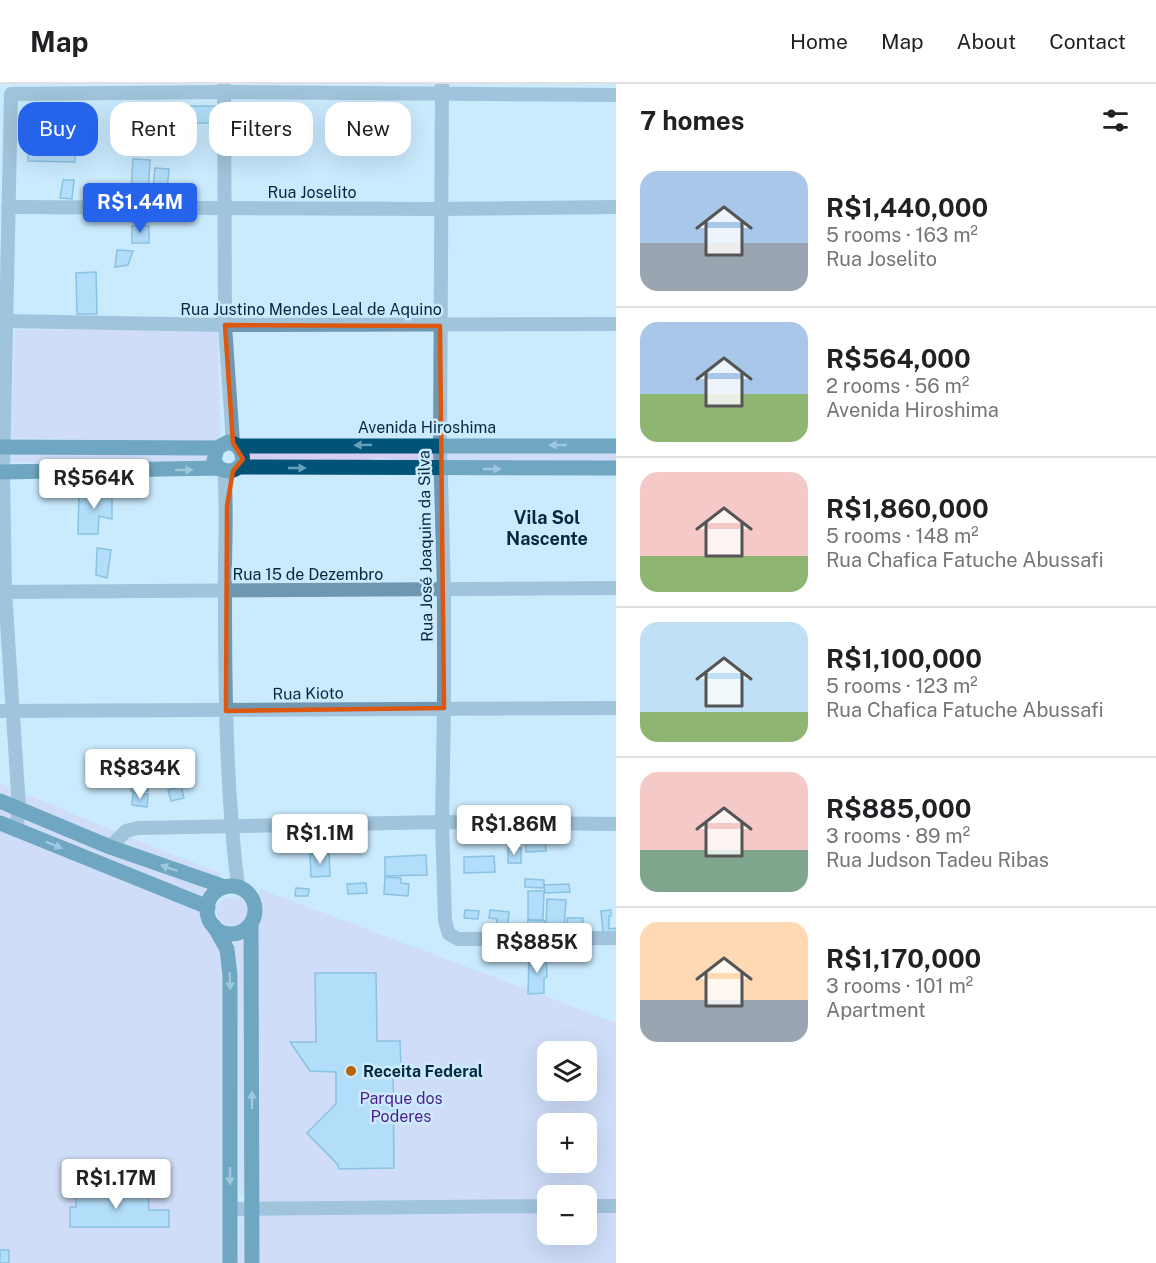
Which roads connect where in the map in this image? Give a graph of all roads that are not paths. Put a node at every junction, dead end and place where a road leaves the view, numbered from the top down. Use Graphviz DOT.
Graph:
graph roads {
  1 [pos="224,88"];
  2 [pos="442,89"];
  3 [pos="616,95"];
  4 [pos="8,207"];
  5 [pos="616,207"];
  6 [pos="224,208"];
  7 [pos="441,209"];
  8 [pos="5,321"];
  9 [pos="616,324"];
  10 [pos="225,325"];
  11 [pos="441,326"];
  12 [pos="440,444"];
  13 [pos="228,445"];
  14 [pos="616,446"];
  15 [pos="2,447"];
  16 [pos="616,468"];
  17 [pos="229,469"];
  18 [pos="441,469"];
  19 [pos="2,472"];
  20 [pos="616,588"];
  21 [pos="225,591"];
  22 [pos="444,591"];
  23 [pos="3,592"];
  24 [pos="444,708"];
  25 [pos="616,708"];
  26 [pos="6,711"];
  27 [pos="226,711"];
  28 [pos="0,801"];
  29 [pos="19,808"];
  30 [pos="442,822"];
  31 [pos="0,823"];
  32 [pos="616,824"];
  33 [pos="16,830"];
  34 [pos="232,832"];
  35 [pos="110,847"];
  36 [pos="230,887"];
  37 [pos="208,907"];
  38 [pos="251,924"];
  39 [pos="214,926"];
  40 [pos="616,938"];
  41 [pos="537,1206"];
  42 [pos="597,1206"];
  43 [pos="616,1206"];
  44 [pos="252,1208"];
  45 [pos="230,1209"];
  46 [pos="230,1263"];
  47 [pos="252,1263"];
  1 -- 2 [label="street"];
  1 -- 4 [label="street"];
  1 -- 6 [label="street"];
  2 -- 3 [label="street"];
  2 -- 7 [label="street, Rua José Joaquim da Silva"];
  4 -- 6 [label="street, Rua Joselito"];
  4 -- 8 [label="street"];
  5 -- 7 [label="street, Rua Joselito"];
  6 -- 7 [label="street, Rua Joselito"];
  6 -- 10 [label="street"];
  7 -- 11 [label="street, Rua José Joaquim da Silva"];
  8 -- 10 [label="street, Rua Justino Mendes Leal de Aquino"];
  8 -- 15 [label="street"];
  9 -- 11 [label="street, Rua Justino Mendes Leal de Aquino"];
  10 -- 11 [label="street, Rua Justino Mendes Leal de Aquino"];
  10 -- 13 [label="street"];
  11 -- 12 [label="street, Rua José Joaquim da Silva"];
  12 -- 13 [label="main road, Avenida Hiroshima, one-way"];
  14 -- 12 [label="main road, Avenida Hiroshima, one-way"];
  12 -- 18 [label="street, Rua José Joaquim da Silva"];
  13 -- 15 [label="main road, Avenida Hiroshima"];
  13 -- 17 [label="main road"];
  13 -- 17 [label="main road"];
  15 -- 19 [label="street"];
  18 -- 16 [label="main road, one-way"];
  17 -- 18 [label="main road, one-way"];
  19 -- 17 [label="main road, one-way"];
  17 -- 21 [label="street"];
  18 -- 22 [label="street, Rua José Joaquim da Silva"];
  19 -- 23 [label="street"];
  20 -- 22 [label="street, Rua 15 de Dezembro"];
  21 -- 22 [label="street, Rua 15 de Dezembro"];
  21 -- 23 [label="street, Rua 15 de Dezembro"];
  21 -- 27 [label="street"];
  22 -- 24 [label="street, Rua José Joaquim da Silva"];
  23 -- 26 [label="street"];
  24 -- 25 [label="street, Rua Kioto"];
  24 -- 27 [label="street, Rua Kioto"];
  24 -- 30 [label="street, Rua José Joaquim da Silva"];
  26 -- 27 [label="street, Rua Kioto"];
  26 -- 29 [label="street"];
  27 -- 34 [label="street"];
  28 -- 29 [label="main road"];
  29 -- 33 [label="street"];
  29 -- 35 [label="main road"];
  30 -- 32 [label="street"];
  30 -- 34 [label="street"];
  30 -- 40 [label="street, Rua José Joaquim da Silva"];
  31 -- 33 [label="main road"];
  33 -- 37 [label="main road, one-way"];
  34 -- 35 [label="street"];
  34 -- 36 [label="street"];
  36 -- 35 [label="main road, one-way"];
  36 -- 37 [label="main road"];
  36 -- 38 [label="main road"];
  37 -- 39 [label="main road"];
  38 -- 39 [label="main road"];
  44 -- 38 [label="main road, one-way"];
  39 -- 45 [label="main road, one-way"];
  41 -- 44 [label="street"];
  42 -- 43 [label="street"];
  44 -- 45 [label="street"];
  44 -- 47 [label="main road"];
  45 -- 46 [label="main road"];
}
